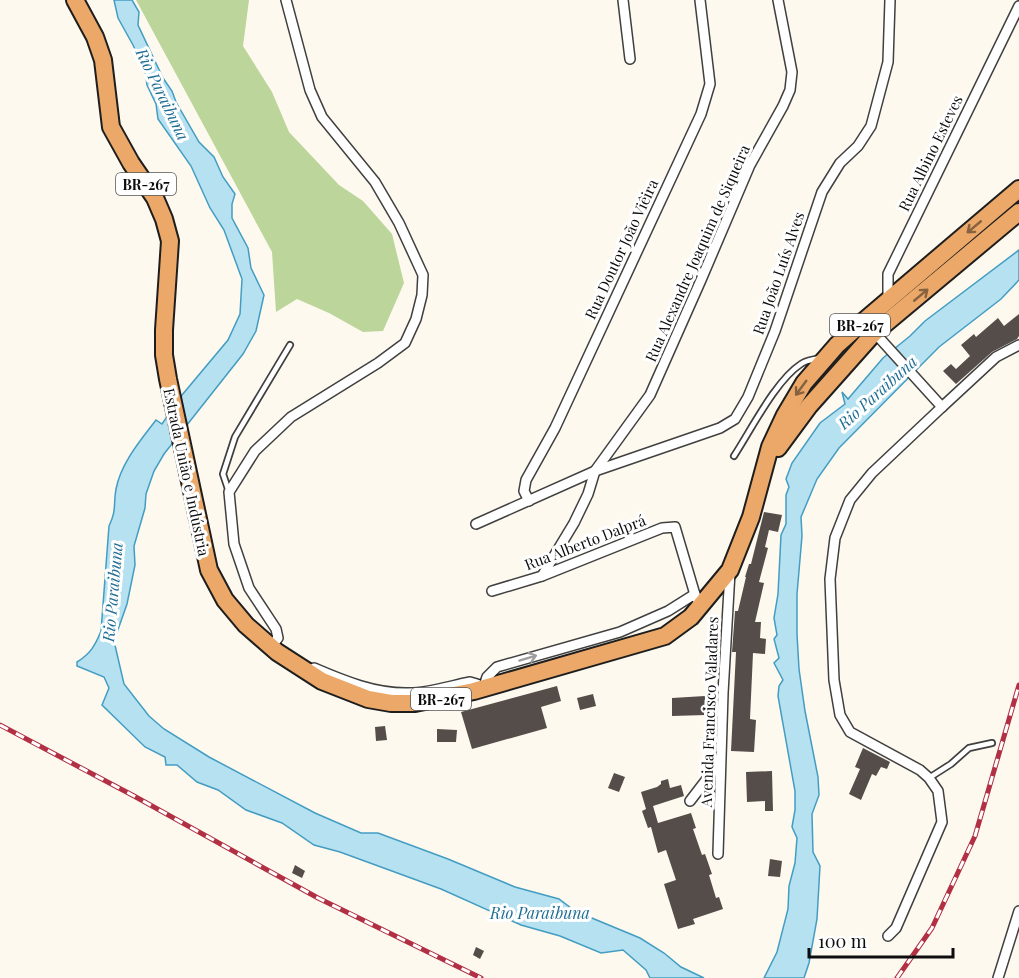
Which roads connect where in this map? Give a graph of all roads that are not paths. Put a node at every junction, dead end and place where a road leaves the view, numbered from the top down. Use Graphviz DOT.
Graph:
graph roads {
  1 [pos="75,0"];
  2 [pos="286,0"];
  3 [pos="623,0"];
  4 [pos="700,0"];
  5 [pos="778,0"];
  6 [pos="891,0"];
  7 [pos="1019,6"];
  8 [pos="630,59"];
  9 [pos="1019,189"];
  10 [pos="1019,212"];
  11 [pos="888,300"];
  12 [pos="900,313"];
  13 [pos="870,327"];
  14 [pos="290,345"];
  15 [pos="1019,345"];
  16 [pos="828,356"];
  17 [pos="942,407"];
  18 [pos="734,456"];
  19 [pos="595,471"];
  20 [pos="229,492"];
  21 [pos="529,501"];
  22 [pos="755,501"];
  23 [pos="476,524"];
  24 [pos="730,570"];
  25 [pos="542,576"];
  26 [pos="492,591"];
  27 [pos="697,601"];
  28 [pos="272,649"];
  29 [pos="992,743"];
  30 [pos="721,756"];
  31 [pos="929,778"];
  32 [pos="690,801"];
  33 [pos="718,854"];
  34 [pos="1019,911"];
  35 [pos="888,936"];
  36 [pos="998,978"];
  1 -- 28 [label="highway, Estrada União e Indústria / BR-267"];
  2 -- 20 [label="street"];
  3 -- 8 [label="street"];
  4 -- 21 [label="street, Rua Doutor João Viêira"];
  5 -- 19 [label="street, Rua Alexandre Joaquim de Siqueira"];
  6 -- 19 [label="street, Rua João Luís Alves"];
  7 -- 11 [label="street, Rua Albino Esteves"];
  9 -- 11 [label="highway, BR-267, one-way"];
  12 -- 10 [label="highway, BR-267, one-way"];
  11 -- 12 [label="street"];
  11 -- 13 [label="highway, BR-267"];
  12 -- 13 [label="highway, BR-267"];
  13 -- 16 [label="highway, BR-267"];
  13 -- 17 [label="street"];
  13 -- 22 [label="highway, BR-267"];
  14 -- 20 [label="lane"];
  15 -- 17 [label="street"];
  16 -- 18 [label="lane"];
  16 -- 22 [label="highway, BR-267, one-way"];
  17 -- 31 [label="street"];
  19 -- 21 [label="street, Rua João Luís Alves"];
  19 -- 25 [label="street"];
  20 -- 28 [label="street"];
  21 -- 23 [label="street, Rua João Luís Alves"];
  22 -- 24 [label="highway, Estrada União e Indústria / BR-267"];
  24 -- 27 [label="highway, Estrada União e Indústria / BR-267"];
  24 -- 30 [label="street, Avenida Francisco Valadares"];
  25 -- 26 [label="street, Rua Alberto Dalprá"];
  25 -- 27 [label="street, Rua Alberto Dalprá"];
  27 -- 28 [label="highway, Estrada União e Indústria / BR-267"];
  29 -- 31 [label="lane"];
  30 -- 32 [label="street"];
  30 -- 33 [label="street, Avenida Francisco Valadares"];
  31 -- 35 [label="street"];
  34 -- 36 [label="street"];
}
